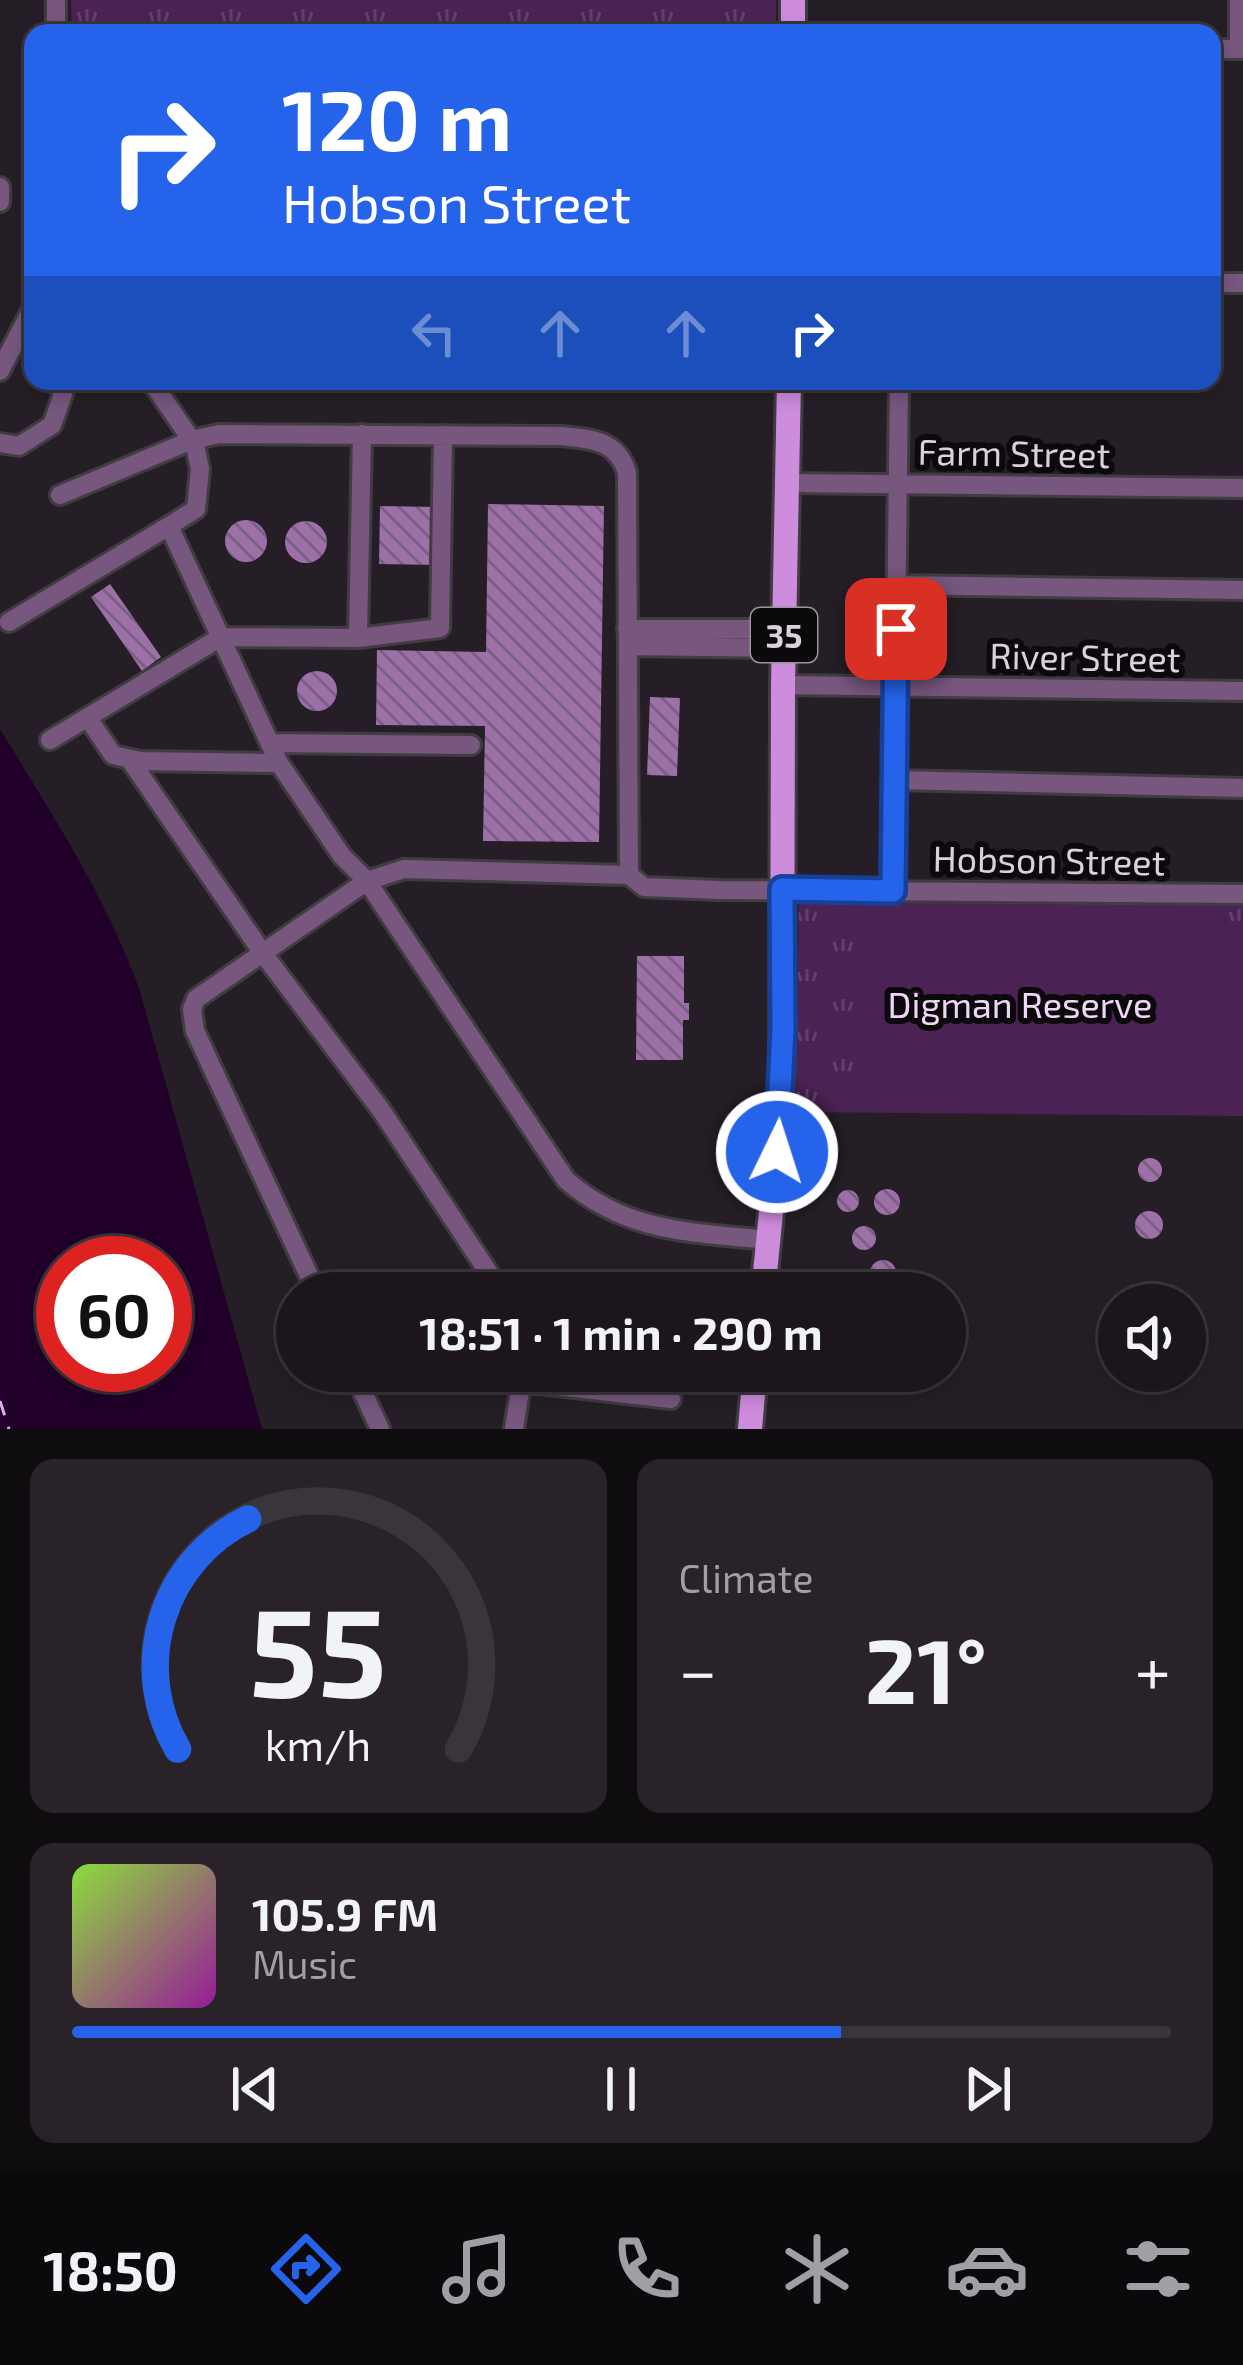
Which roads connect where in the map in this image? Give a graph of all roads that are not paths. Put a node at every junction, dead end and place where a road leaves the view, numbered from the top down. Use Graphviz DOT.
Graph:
graph roads {
  1 [pos="1240,0"];
  2 [pos="1241,49"];
  3 [pos="0,187"];
  4 [pos="0,202"];
  5 [pos="24,347"];
  6 [pos="0,371"];
  7 [pos="61,390"];
  8 [pos="157,390"];
  9 [pos="789,390"];
  10 [pos="899,390"];
  11 [pos="362,434"];
  12 [pos="443,435"];
  13 [pos="192,440"];
  14 [pos="0,443"];
  15 [pos="785,483"];
  16 [pos="898,483"];
  17 [pos="1243,488"];
  18 [pos="60,495"];
  19 [pos="170,526"];
  20 [pos="896,585"];
  21 [pos="1243,590"];
  22 [pos="9,622"];
  23 [pos="221,637"];
  24 [pos="627,637"];
  25 [pos="358,638"];
  26 [pos="784,639"];
  27 [pos="783,685"];
  28 [pos="895,686"];
  29 [pos="1243,691"];
  30 [pos="88,718"];
  31 [pos="50,740"];
  32 [pos="270,743"];
  33 [pos="471,745"];
  34 [pos="130,760"];
  35 [pos="279,763"];
  36 [pos="893,780"];
  37 [pos="1243,788"];
  38 [pos="629,874"];
  39 [pos="368,880"];
  40 [pos="782,889"];
  41 [pos="893,891"];
  42 [pos="1243,894"];
  43 [pos="262,952"];
  44 [pos="768,1240"];
  45 [pos="307,1272"];
  46 [pos="488,1272"];
  47 [pos="765,1272"];
  48 [pos="363,1392"];
  49 [pos="520,1392"];
  50 [pos="624,1392"];
  51 [pos="753,1392"];
  52 [pos="671,1399"];
  53 [pos="380,1429"];
  54 [pos="514,1429"];
  55 [pos="750,1429"];
  1 -- 2 [label="street"];
  3 -- 4 [label="street"];
  5 -- 6 [label="street"];
  7 -- 14 [label="street"];
  8 -- 13 [label="street"];
  9 -- 15 [label="main road, 35"];
  10 -- 16 [label="street"];
  11 -- 12 [label="street"];
  11 -- 13 [label="street"];
  11 -- 25 [label="street"];
  12 -- 24 [label="street"];
  12 -- 25 [label="street"];
  13 -- 18 [label="street"];
  13 -- 19 [label="street"];
  15 -- 16 [label="street, Farm Street"];
  15 -- 26 [label="main road, 35"];
  16 -- 17 [label="street, Farm Street"];
  16 -- 20 [label="street"];
  19 -- 22 [label="street"];
  19 -- 23 [label="street"];
  20 -- 21 [label="street"];
  20 -- 28 [label="street"];
  23 -- 25 [label="street"];
  23 -- 30 [label="street"];
  23 -- 32 [label="street"];
  24 -- 26 [label="street"];
  24 -- 38 [label="street"];
  26 -- 27 [label="main road, 35"];
  27 -- 28 [label="street, River Street"];
  27 -- 40 [label="main road, 35"];
  28 -- 29 [label="street, River Street"];
  28 -- 36 [label="street"];
  30 -- 31 [label="street"];
  30 -- 34 [label="street"];
  32 -- 33 [label="street"];
  32 -- 35 [label="street"];
  34 -- 35 [label="street"];
  34 -- 43 [label="street"];
  35 -- 39 [label="street"];
  36 -- 37 [label="street"];
  36 -- 41 [label="street"];
  38 -- 39 [label="street, Hobson Street"];
  38 -- 40 [label="street, Hobson Street"];
  39 -- 43 [label="street"];
  39 -- 44 [label="street"];
  40 -- 41 [label="street, Hobson Street"];
  40 -- 44 [label="main road, 35"];
  41 -- 42 [label="street, Hobson Street"];
  43 -- 45 [label="street"];
  43 -- 46 [label="street"];
  44 -- 47 [label="main road, 35"];
  48 -- 53 [label="street"];
  49 -- 54 [label="street"];
  50 -- 52 [label="street"];
  51 -- 55 [label="main road"];
}
